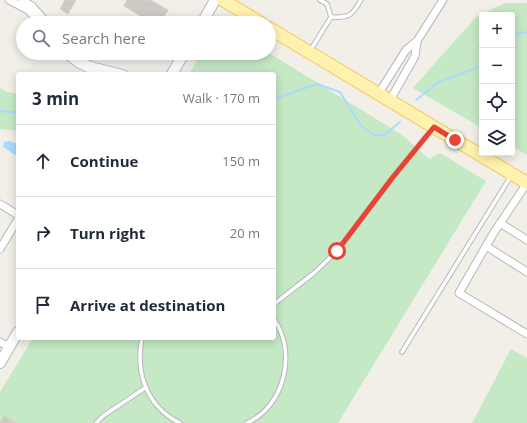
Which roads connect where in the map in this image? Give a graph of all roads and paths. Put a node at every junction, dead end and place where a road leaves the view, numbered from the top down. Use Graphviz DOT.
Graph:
graph roads {
  1 [pos="216,0"];
  2 [pos="223,0"];
  3 [pos="320,0"];
  4 [pos="361,0"];
  5 [pos="443,0"];
  6 [pos="15,1"];
  7 [pos="34,16"];
  8 [pos="41,16"];
  9 [pos="206,16"];
  10 [pos="249,16"];
  11 [pos="331,16"];
  12 [pos="276,32"];
  13 [pos="417,41"];
  14 [pos="310,52"];
  15 [pos="73,60"];
  16 [pos="82,60"];
  17 [pos="180,60"];
  18 [pos="95,72"];
  19 [pos="116,72"];
  20 [pos="173,72"];
  21 [pos="379,94"];
  22 [pos="390,100"];
  23 [pos="434,127"];
  24 [pos="512,174"];
  25 [pos="527,183"];
  26 [pos="0,204"];
  27 [pos="16,214"];
  28 [pos="16,222"];
  29 [pos="500,223"];
  30 [pos="527,240"];
  31 [pos="486,246"];
  32 [pos="0,249"];
  33 [pos="527,272"];
  34 [pos="276,302"];
  35 [pos="276,324"];
  36 [pos="527,334"];
  37 [pos="16,336"];
  38 [pos="142,340"];
  39 [pos="0,342"];
  40 [pos="9,348"];
  41 [pos="402,352"];
  42 [pos="0,363"];
  43 [pos="145,388"];
  44 [pos="96,423"];
  45 [pos="180,423"];
  46 [pos="247,423"];
  1 -- 9 [label="street"];
  2 -- 10 [label="main road"];
  3 -- 11 [label="lane"];
  4 -- 11 [label="lane"];
  5 -- 13 [label="street"];
  6 -- 7 [label="street"];
  6 -- 8 [label="street"];
  11 -- 14 [label="lane"];
  12 -- 14 [label="main road"];
  13 -- 21 [label="street"];
  13 -- 22 [label="street"];
  14 -- 21 [label="main road"];
  15 -- 18 [label="street"];
  16 -- 19 [label="street"];
  17 -- 20 [label="street"];
  21 -- 22 [label="main road"];
  22 -- 23 [label="main road"];
  23 -- 24 [label="main road"];
  23 -- 34 [label="lane"];
  24 -- 25 [label="main road"];
  24 -- 41 [label="lane"];
  25 -- 29 [label="street"];
  26 -- 27 [label="street"];
  28 -- 32 [label="street"];
  29 -- 30 [label="street"];
  29 -- 31 [label="street"];
  31 -- 33 [label="street"];
  31 -- 36 [label="street"];
  35 -- 46 [label="lane"];
  37 -- 40 [label="street"];
  38 -- 43 [label="lane"];
  39 -- 40 [label="street"];
  40 -- 42 [label="street"];
  43 -- 44 [label="lane"];
  43 -- 45 [label="lane"];
}
